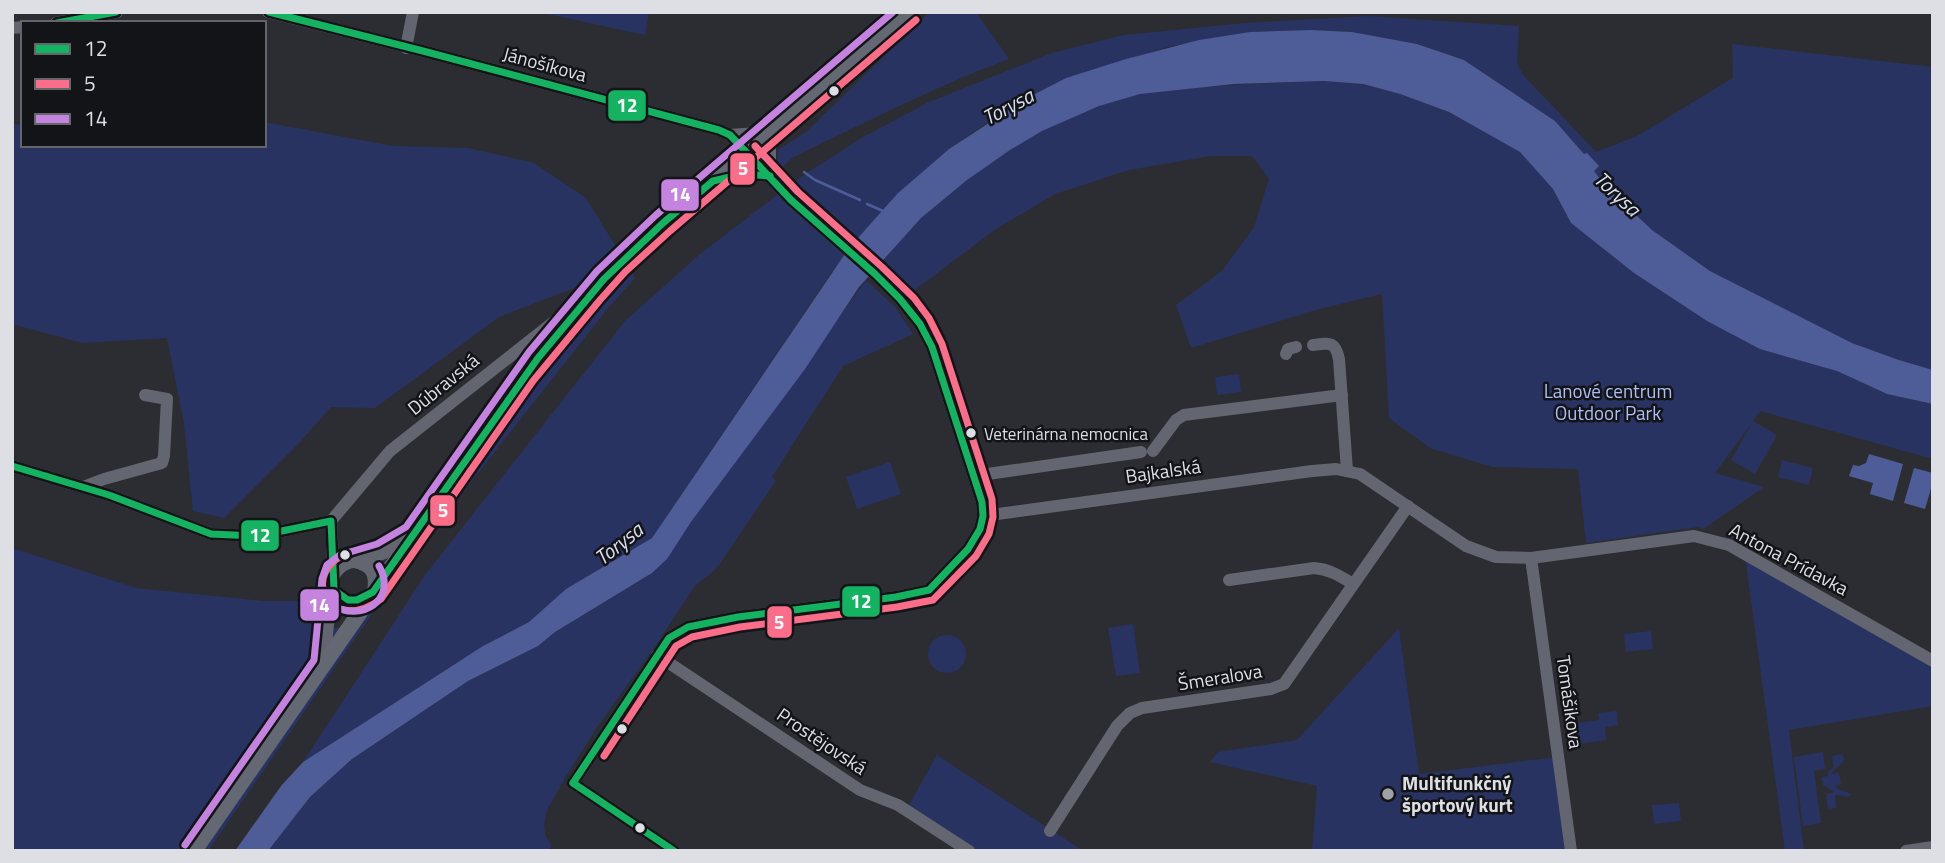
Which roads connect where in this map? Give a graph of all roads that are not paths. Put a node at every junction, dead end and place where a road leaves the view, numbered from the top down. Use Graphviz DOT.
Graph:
graph roads {
  1 [pos="117,12"];
  2 [pos="268,12"];
  3 [pos="413,12"];
  4 [pos="909,12"];
  5 [pos="67,21"];
  6 [pos="406,48"];
  7 [pos="770,132"];
  8 [pos="730,135"];
  9 [pos="747,153"];
  10 [pos="770,176"];
  11 [pos="712,181"];
  12 [pos="592,293"];
  13 [pos="1313,345"];
  14 [pos="145,395"];
  15 [pos="1342,395"];
  16 [pos="12,466"];
  17 [pos="1347,471"];
  18 [pos="974,476"];
  19 [pos="83,487"];
  20 [pos="1408,506"];
  21 [pos="983,516"];
  22 [pos="331,521"];
  23 [pos="414,534"];
  24 [pos="333,553"];
  25 [pos="1531,558"];
  26 [pos="351,562"];
  27 [pos="332,580"];
  28 [pos="1229,580"];
  29 [pos="1353,584"];
  30 [pos="373,592"];
  31 [pos="657,655"];
  32 [pos="1933,661"];
  33 [pos="324,664"];
  34 [pos="1050,831"];
  35 [pos="1933,847"];
  36 [pos="194,851"];
  37 [pos="674,851"];
  38 [pos="969,851"];
  39 [pos="1571,851"];
  40 [pos="1906,851"];
  1 -- 5 [label="street"];
  2 -- 6 [label="street, Jánošíkova"];
  3 -- 6 [label="street"];
  4 -- 7 [label="main road"];
  6 -- 8 [label="street, Jánošíkova"];
  7 -- 8 [label="street"];
  7 -- 9 [label="main road"];
  7 -- 10 [label="street"];
  8 -- 9 [label="street, Jánošíkova"];
  9 -- 10 [label="street"];
  9 -- 11 [label="main road"];
  10 -- 11 [label="street"];
  10 -- 18 [label="street"];
  11 -- 12 [label="main road"];
  12 -- 22 [label="street, Dúbravská"];
  12 -- 23 [label="main road"];
  13 -- 15 [label="street"];
  14 -- 19 [label="street"];
  15 -- 17 [label="street"];
  15 -- 18 [label="street, Bajkalská"];
  16 -- 19 [label="street"];
  17 -- 20 [label="street, Bajkalská"];
  17 -- 21 [label="street, Bajkalská"];
  18 -- 21 [label="street"];
  19 -- 22 [label="street"];
  20 -- 25 [label="street, Bajkalská"];
  20 -- 29 [label="street, Šmeralova"];
  21 -- 31 [label="street"];
  22 -- 24 [label="street"];
  23 -- 26 [label="street"];
  23 -- 30 [label="main road"];
  24 -- 26 [label="street"];
  24 -- 27 [label="street"];
  25 -- 32 [label="street, Antona Prídavka"];
  25 -- 39 [label="street, Tomášikova"];
  26 -- 27 [label="street"];
  26 -- 30 [label="street"];
  27 -- 30 [label="street"];
  27 -- 33 [label="street"];
  28 -- 29 [label="street"];
  29 -- 34 [label="street, Šmeralova"];
  30 -- 33 [label="main road"];
  31 -- 37 [label="street"];
  31 -- 38 [label="street, Prostějovská"];
  33 -- 36 [label="main road"];
  35 -- 40 [label="street"];
}
